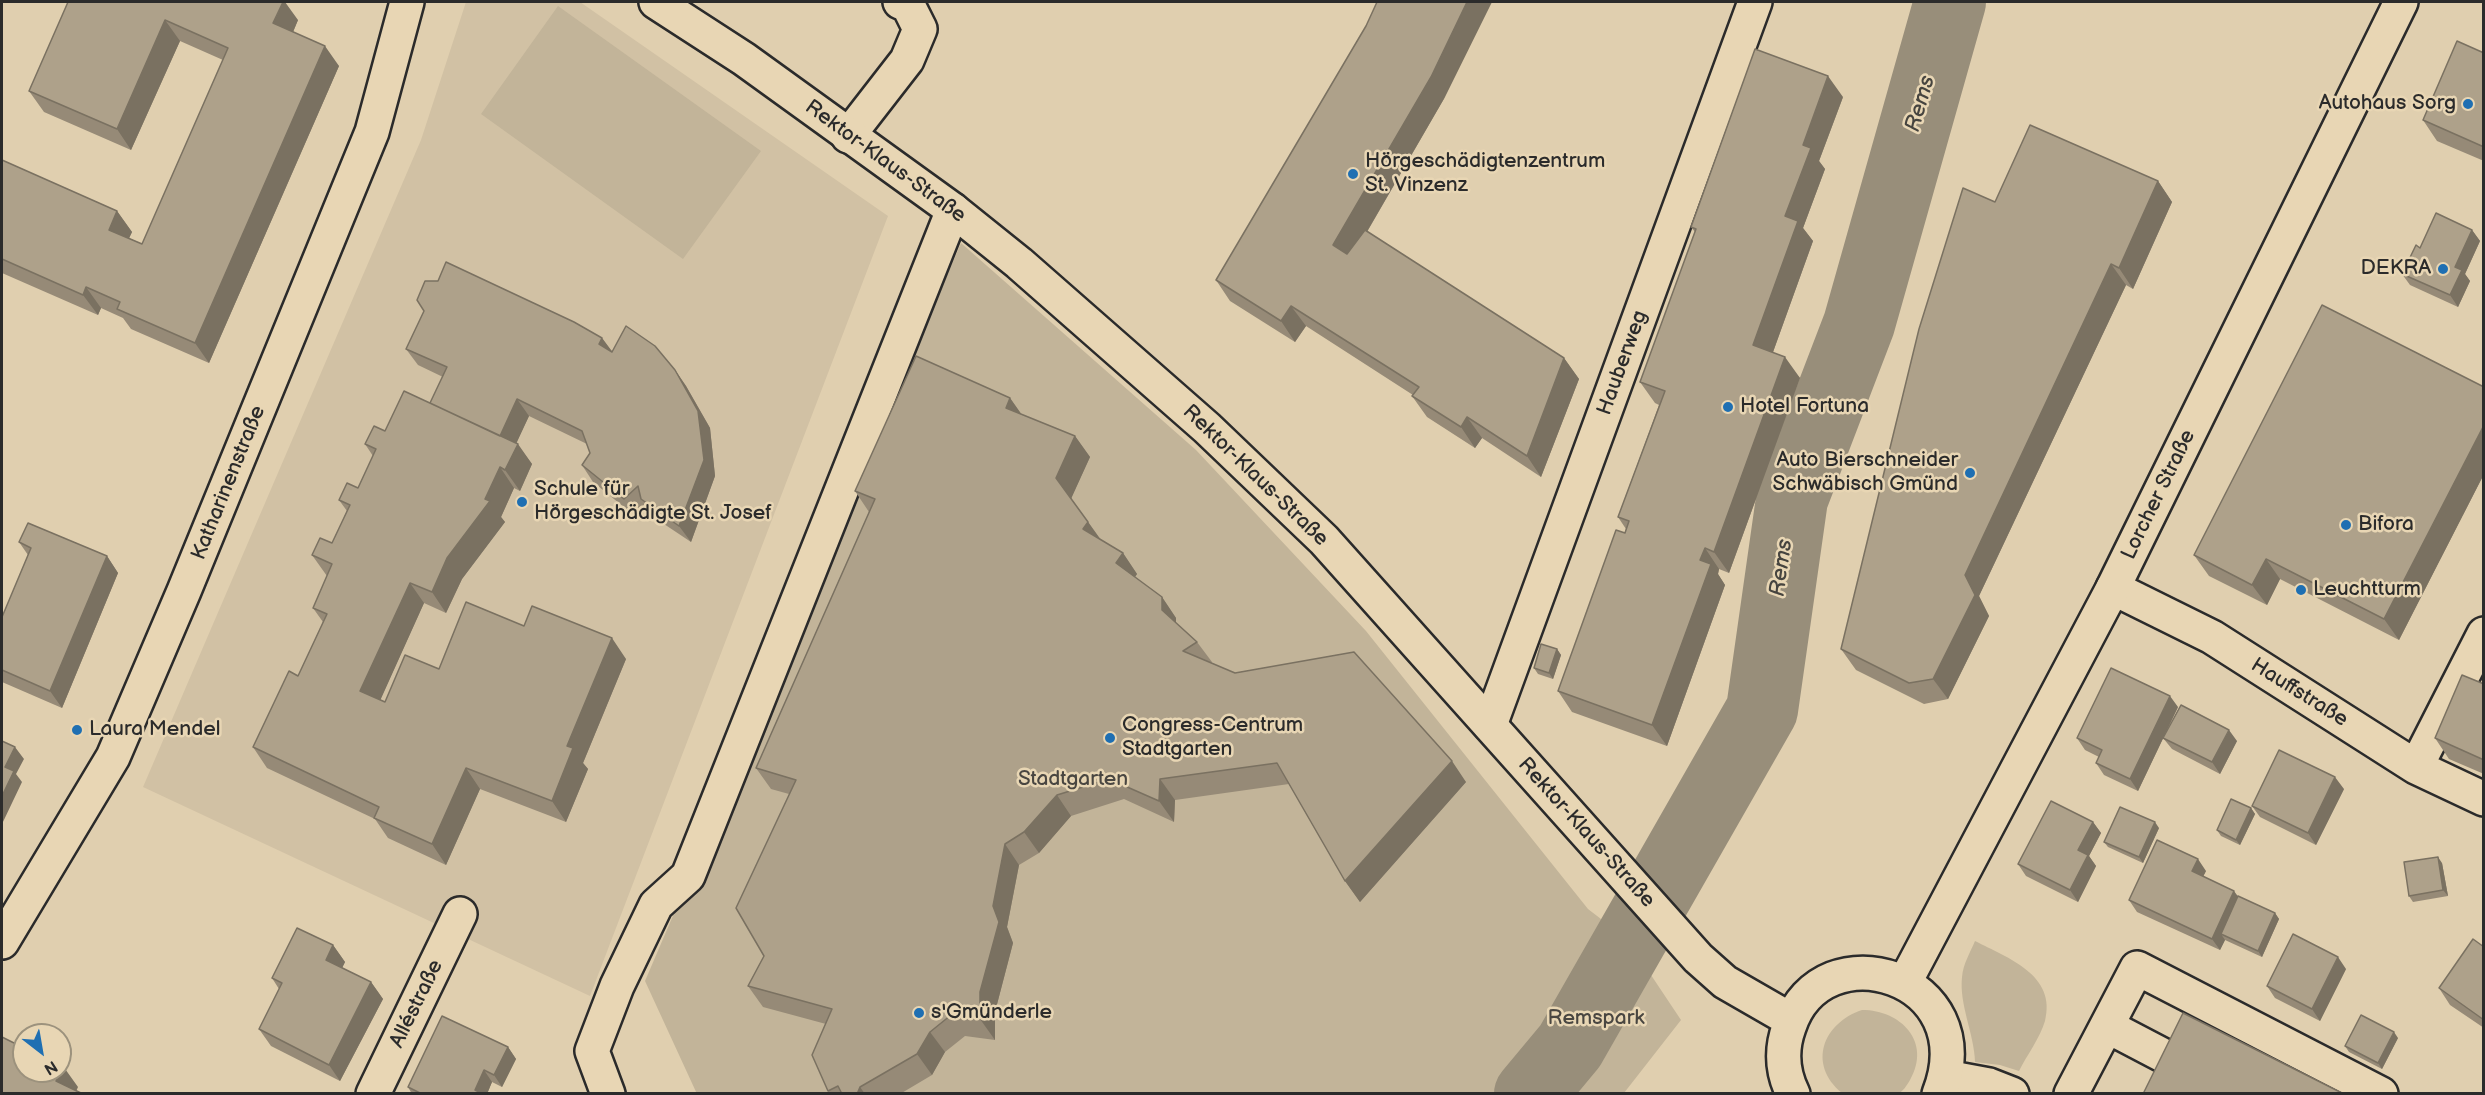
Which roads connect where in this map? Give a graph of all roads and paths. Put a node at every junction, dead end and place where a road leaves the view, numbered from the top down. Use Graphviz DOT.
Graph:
graph roads {
  1 [pos="407,2"];
  2 [pos="656,2"];
  3 [pos="900,2"];
  4 [pos="1755,2"];
  5 [pos="2401,2"];
  6 [pos="848,136"];
  7 [pos="953,210"];
  8 [pos="2113,588"];
  9 [pos="2484,634"];
  10 [pos="1490,725"];
  11 [pos="2416,767"];
  12 [pos="2484,799"];
  13 [pos="460,914"];
  14 [pos="2,942"];
  15 [pos="1905,982"];
  16 [pos="1791,1020"];
  17 [pos="2107,1026"];
  18 [pos="1943,1085"];
  19 [pos="2081,1090"];
  20 [pos="1790,1093"];
  21 [pos="373,1094"];
  22 [pos="608,1094"];
  23 [pos="2012,1094"];
  24 [pos="2237,1094"];
  25 [pos="2381,1094"];
  1 -- 14 [label="main road, Katharinenstraße"];
  2 -- 6 [label="main road, Rektor-Klaus-Straße"];
  3 -- 6 [label="main road"];
  4 -- 10 [label="main road, Hauberweg"];
  5 -- 8 [label="main road, Lorcher Straße"];
  6 -- 7 [label="main road, Rektor-Klaus-Straße"];
  7 -- 10 [label="main road, Rektor-Klaus-Straße"];
  7 -- 22 [label="main road"];
  8 -- 11 [label="main road, Hauffstraße"];
  8 -- 15 [label="main road, Lorcher Straße"];
  9 -- 11 [label="main road"];
  10 -- 16 [label="main road, Rektor-Klaus-Straße"];
  11 -- 12 [label="main road, Hauffstraße"];
  13 -- 21 [label="main road, Alléstraße"];
  15 -- 16 [label="main road"];
  15 -- 18 [label="main road"];
  16 -- 20 [label="main road"];
  17 -- 19 [label="main road"];
  17 -- 24 [label="main road"];
  17 -- 25 [label="main road"];
  18 -- 23 [label="main road"];
}
